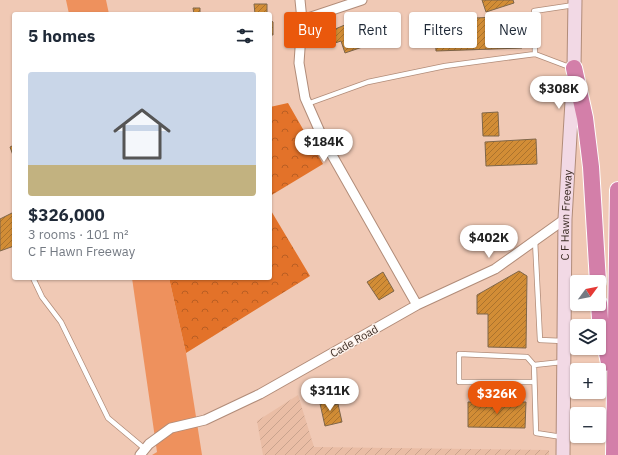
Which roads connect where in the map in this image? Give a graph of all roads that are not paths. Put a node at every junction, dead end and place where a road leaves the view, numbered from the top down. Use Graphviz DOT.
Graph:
graph roads {
  1 [pos="300,0"];
  2 [pos="362,0"];
  3 [pos="575,2"];
  4 [pos="301,12"];
  5 [pos="326,12"];
  6 [pos="300,48"];
  7 [pos="535,54"];
  8 [pos="574,68"];
  9 [pos="307,104"];
  10 [pos="618,190"];
  11 [pos="565,219"];
  12 [pos="535,240"];
  13 [pos="598,275"];
  14 [pos="34,280"];
  15 [pos="417,305"];
  16 [pos="599,311"];
  17 [pos="564,341"];
  18 [pos="564,361"];
  19 [pos="534,365"];
  20 [pos="534,382"];
  21 [pos="615,391"];
  22 [pos="563,437"];
  23 [pos="142,452"];
  24 [pos="563,455"];
  25 [pos="614,455"];
  1 -- 4 [label="street"];
  2 -- 5 [label="street"];
  3 -- 7 [label="lane"];
  3 -- 8 [label="main road, C F Hawn Freeway"];
  6 -- 9 [label="street"];
  7 -- 8 [label="lane"];
  7 -- 9 [label="lane"];
  8 -- 11 [label="main road, C F Hawn Freeway"];
  8 -- 13 [label="highway"];
  9 -- 15 [label="street"];
  10 -- 21 [label="highway"];
  11 -- 12 [label="street, Cade Road"];
  11 -- 17 [label="main road, C F Hawn Freeway"];
  12 -- 15 [label="street, Cade Road"];
  12 -- 17 [label="lane"];
  14 -- 23 [label="lane"];
  15 -- 23 [label="street, Cade Road"];
  16 -- 21 [label="highway"];
  17 -- 18 [label="main road, C F Hawn Freeway"];
  18 -- 19 [label="lane"];
  18 -- 22 [label="main road, C F Hawn Freeway"];
  19 -- 20 [label="lane"];
  19 -- 20 [label="lane"];
  20 -- 22 [label="lane"];
  21 -- 25 [label="highway"];
  22 -- 24 [label="main road, C F Hawn Freeway"];
}
